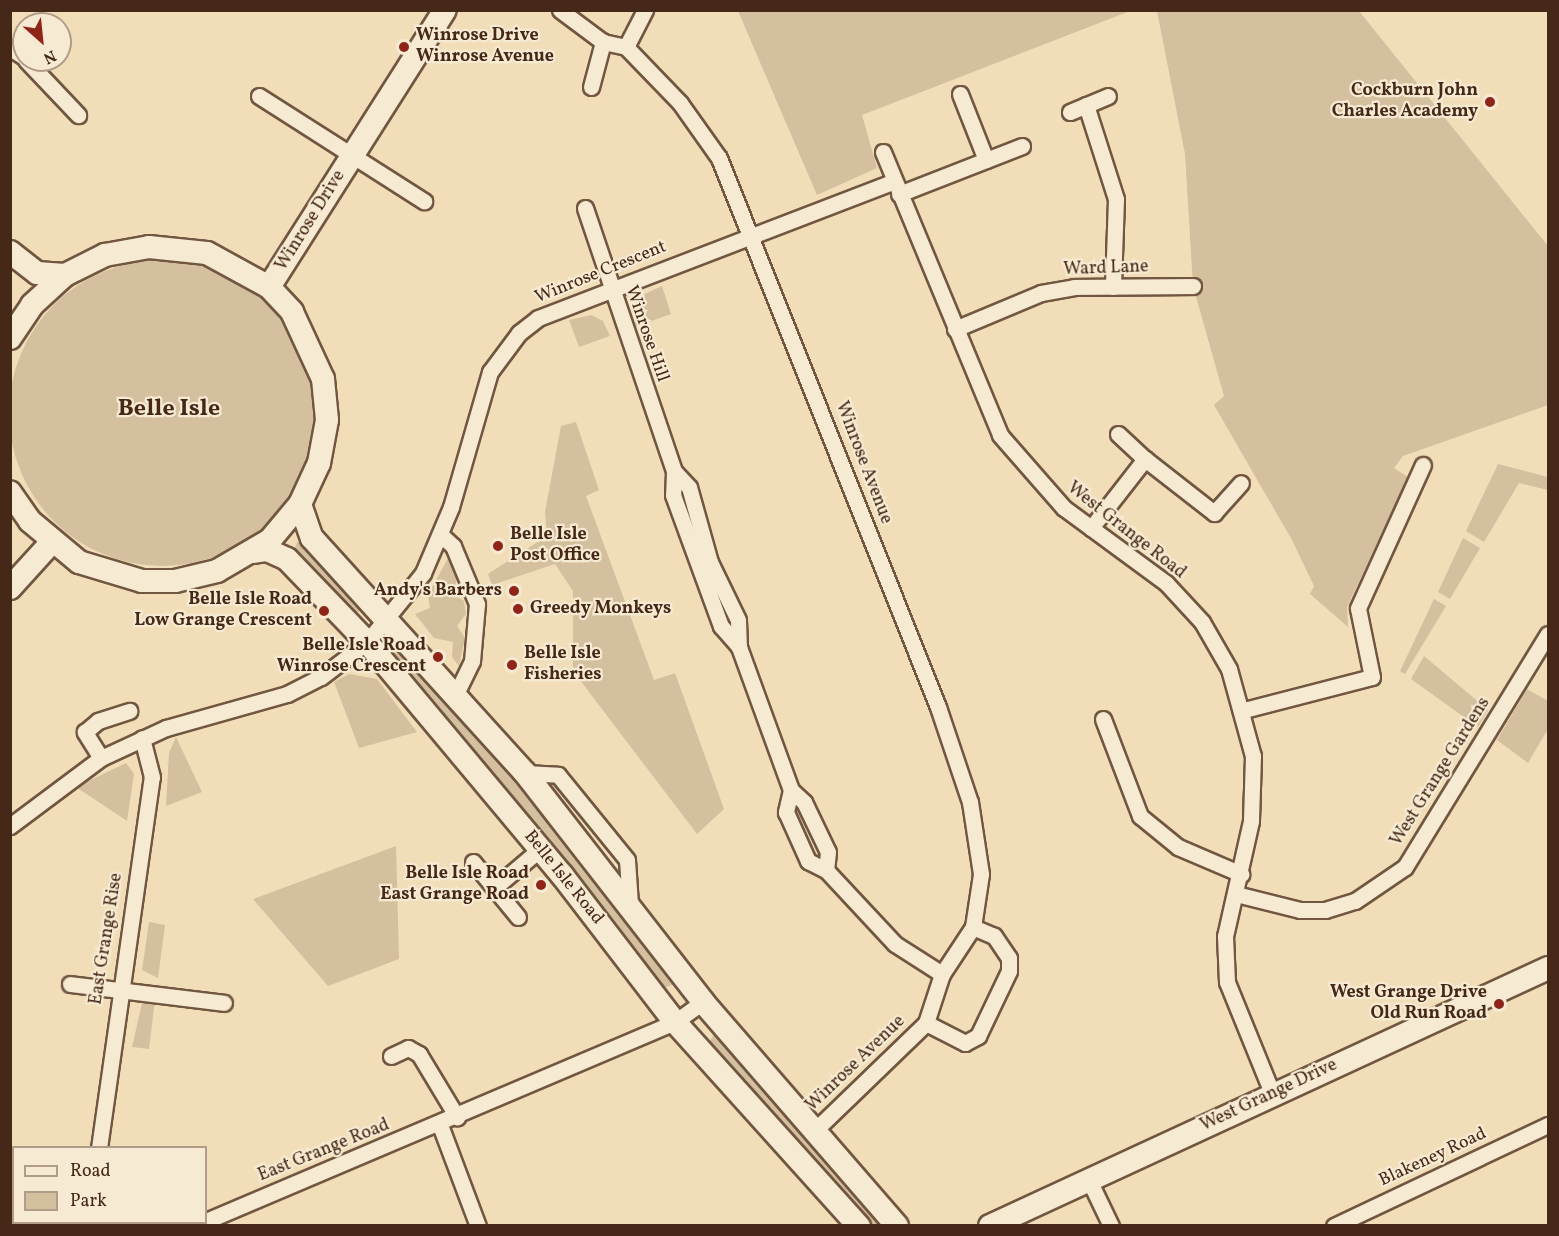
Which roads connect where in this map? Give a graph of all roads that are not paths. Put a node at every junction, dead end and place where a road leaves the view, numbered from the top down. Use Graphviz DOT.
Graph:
graph roads {
  1 [pos="445,10"];
  2 [pos="560,10"];
  3 [pos="645,10"];
  4 [pos="603,42"];
  5 [pos="626,47"];
  6 [pos="37,72"];
  7 [pos="591,87"];
  8 [pos="960,94"];
  9 [pos="260,96"];
  10 [pos="1108,96"];
  11 [pos="1086,105"];
  12 [pos="1070,112"];
  13 [pos="78,115"];
  14 [pos="1022,146"];
  15 [pos="883,152"];
  16 [pos="352,155"];
  17 [pos="986,160"];
  18 [pos="896,187"];
  19 [pos="424,201"];
  20 [pos="585,208"];
  21 [pos="753,235"];
  22 [pos="10,252"];
  23 [pos="65,275"];
  24 [pos="1193,286"];
  25 [pos="269,287"];
  26 [pos="1113,287"];
  27 [pos="609,288"];
  28 [pos="12,324"];
  29 [pos="955,328"];
  30 [pos="1118,434"];
  31 [pos="1145,459"];
  32 [pos="1423,465"];
  33 [pos="1240,483"];
  34 [pos="10,492"];
  35 [pos="300,504"];
  36 [pos="1091,528"];
  37 [pos="440,534"];
  38 [pos="51,543"];
  39 [pos="254,552"];
  40 [pos="10,588"];
  41 [pos="386,617"];
  42 [pos="1548,634"];
  43 [pos="367,642"];
  44 [pos="456,694"];
  45 [pos="1244,710"];
  46 [pos="129,711"];
  47 [pos="1103,719"];
  48 [pos="142,738"];
  49 [pos="101,758"];
  50 [pos="791,790"];
  51 [pos="10,826"];
  52 [pos="540,849"];
  53 [pos="473,862"];
  54 [pos="826,870"];
  55 [pos="1240,874"];
  56 [pos="495,888"];
  57 [pos="1236,894"];
  58 [pos="518,917"];
  59 [pos="973,927"];
  60 [pos="1548,968"];
  61 [pos="942,974"];
  62 [pos="70,984"];
  63 [pos="118,988"];
  64 [pos="702,1002"];
  65 [pos="225,1003"];
  66 [pos="675,1022"];
  67 [pos="926,1023"];
  68 [pos="391,1056"];
  69 [pos="1272,1093"];
  70 [pos="457,1118"];
  71 [pos="440,1125"];
  72 [pos="1548,1125"];
  73 [pos="812,1133"];
  74 [pos="99,1146"];
  75 [pos="1089,1180"];
  76 [pos="207,1221"];
  77 [pos="478,1226"];
  78 [pos="859,1226"];
  79 [pos="897,1226"];
  80 [pos="990,1226"];
  81 [pos="1111,1226"];
  82 [pos="1334,1226"];
  1 -- 16 [label="street, Winrose Drive"];
  2 -- 4 [label="street"];
  3 -- 5 [label="street"];
  4 -- 5 [label="street"];
  4 -- 7 [label="street"];
  5 -- 21 [label="street, Winrose Avenue"];
  6 -- 13 [label="street"];
  8 -- 17 [label="street"];
  9 -- 16 [label="street, Winrose Drive"];
  10 -- 11 [label="street"];
  11 -- 12 [label="street"];
  11 -- 26 [label="street"];
  14 -- 17 [label="street, Winrose Crescent"];
  15 -- 18 [label="street, West Grange Road"];
  16 -- 19 [label="street, Winrose Drive"];
  16 -- 25 [label="street, Winrose Drive"];
  17 -- 18 [label="street, Winrose Crescent"];
  18 -- 21 [label="street, Winrose Crescent"];
  18 -- 29 [label="street, West Grange Road"];
  20 -- 27 [label="street, Winrose Hill"];
  21 -- 27 [label="street, Winrose Crescent"];
  21 -- 59 [label="street, Winrose Avenue"];
  22 -- 23 [label="street"];
  23 -- 25 [label="street"];
  23 -- 28 [label="street"];
  24 -- 26 [label="street, Ward Lane"];
  25 -- 35 [label="street"];
  26 -- 29 [label="street, Ward Lane"];
  27 -- 37 [label="street, Winrose Crescent"];
  27 -- 50 [label="street, Winrose Hill"];
  29 -- 36 [label="street, West Grange Road"];
  30 -- 31 [label="street"];
  31 -- 33 [label="street"];
  31 -- 36 [label="street"];
  32 -- 45 [label="street"];
  34 -- 38 [label="street"];
  35 -- 39 [label="street"];
  35 -- 41 [label="street, Belle Isle Road"];
  36 -- 45 [label="street, West Grange Road"];
  37 -- 41 [label="street, Winrose Crescent"];
  37 -- 44 [label="street"];
  38 -- 39 [label="street"];
  38 -- 40 [label="street"];
  39 -- 43 [label="street, Belle Isle Road"];
  41 -- 43 [label="street, Winrose Crescent"];
  41 -- 44 [label="street, Belle Isle Road"];
  42 -- 57 [label="street, West Grange Gardens"];
  43 -- 48 [label="street, Winrose Crescent"];
  43 -- 52 [label="street, Belle Isle Road"];
  44 -- 64 [label="street, Belle Isle Road"];
  45 -- 55 [label="street, West Grange Road"];
  46 -- 49 [label="street"];
  47 -- 55 [label="street"];
  48 -- 49 [label="street, Winrose Crescent"];
  48 -- 63 [label="street, East Grange Rise"];
  49 -- 51 [label="street, Winrose Crescent"];
  50 -- 54 [label="street, Winrose Hill"];
  50 -- 54 [label="street, Winrose Hill"];
  52 -- 56 [label="street"];
  52 -- 66 [label="street, Belle Isle Road"];
  53 -- 56 [label="street"];
  54 -- 61 [label="street, Winrose Hill"];
  55 -- 57 [label="street, West Grange Road"];
  56 -- 58 [label="street"];
  57 -- 69 [label="street, West Grange Road"];
  59 -- 61 [label="street, Winrose Avenue"];
  59 -- 67 [label="street, Winrose Avenue"];
  60 -- 69 [label="street, West Grange Drive"];
  61 -- 67 [label="street, Winrose Avenue"];
  62 -- 63 [label="street"];
  63 -- 65 [label="street"];
  63 -- 74 [label="street, East Grange Rise"];
  64 -- 66 [label="street, East Grange Road"];
  64 -- 73 [label="street, Belle Isle Road"];
  66 -- 70 [label="street, East Grange Road"];
  66 -- 78 [label="street, Belle Isle Road"];
  67 -- 73 [label="street, Winrose Avenue"];
  68 -- 70 [label="street"];
  69 -- 75 [label="street, West Grange Drive"];
  70 -- 71 [label="street, East Grange Road"];
  71 -- 76 [label="street, East Grange Road"];
  71 -- 77 [label="street"];
  72 -- 82 [label="street, Blakeney Road"];
  73 -- 79 [label="street, Belle Isle Road"];
  75 -- 80 [label="street, West Grange Drive"];
  75 -- 81 [label="street"];
}
